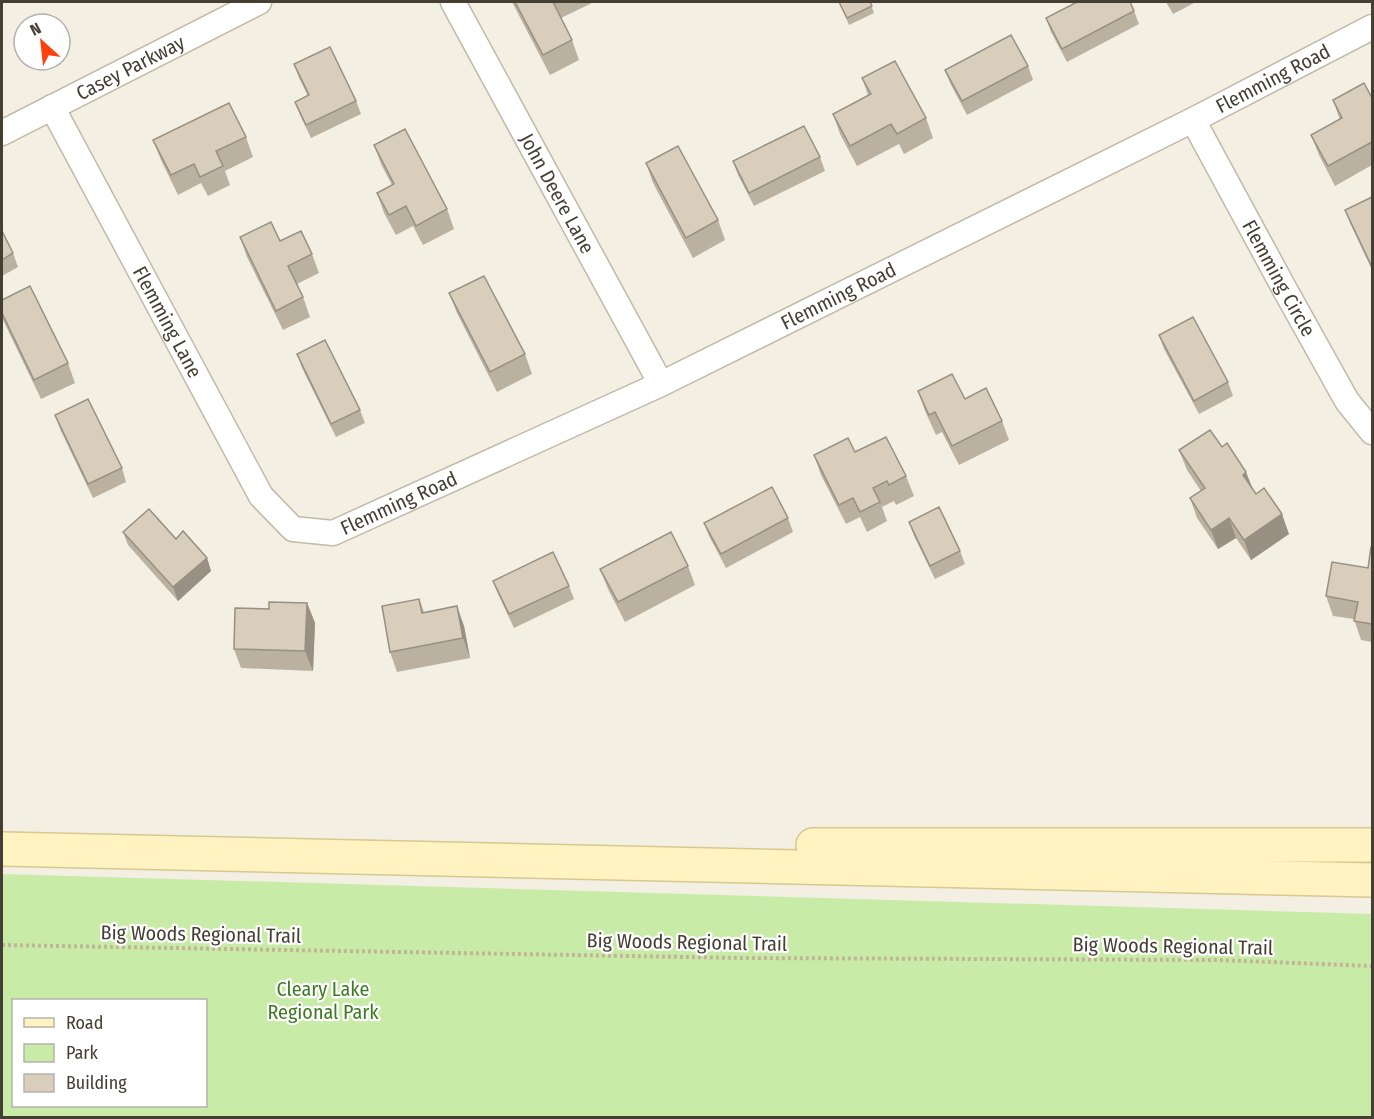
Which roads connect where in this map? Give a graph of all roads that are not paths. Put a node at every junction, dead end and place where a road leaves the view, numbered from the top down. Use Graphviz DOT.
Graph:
graph roads {
  1 [pos="259,2"];
  2 [pos="453,2"];
  3 [pos="1372,27"];
  4 [pos="52,107"];
  5 [pos="1193,120"];
  6 [pos="2,133"];
  7 [pos="661,384"];
  8 [pos="1372,432"];
  9 [pos="293,530"];
  10 [pos="1372,845"];
  11 [pos="2,848"];
  12 [pos="1372,880"];
  1 -- 4 [label="street, Casey Parkway"];
  2 -- 7 [label="street, John Deere Lane"];
  3 -- 5 [label="street, Flemming Road"];
  4 -- 6 [label="street, Casey Parkway"];
  4 -- 9 [label="street, Flemming Lane"];
  5 -- 7 [label="street, Flemming Road"];
  5 -- 8 [label="street, Flemming Circle"];
  7 -- 9 [label="street, Flemming Road"];
  10 -- 11 [label="main road"];
  11 -- 12 [label="main road"];
}
